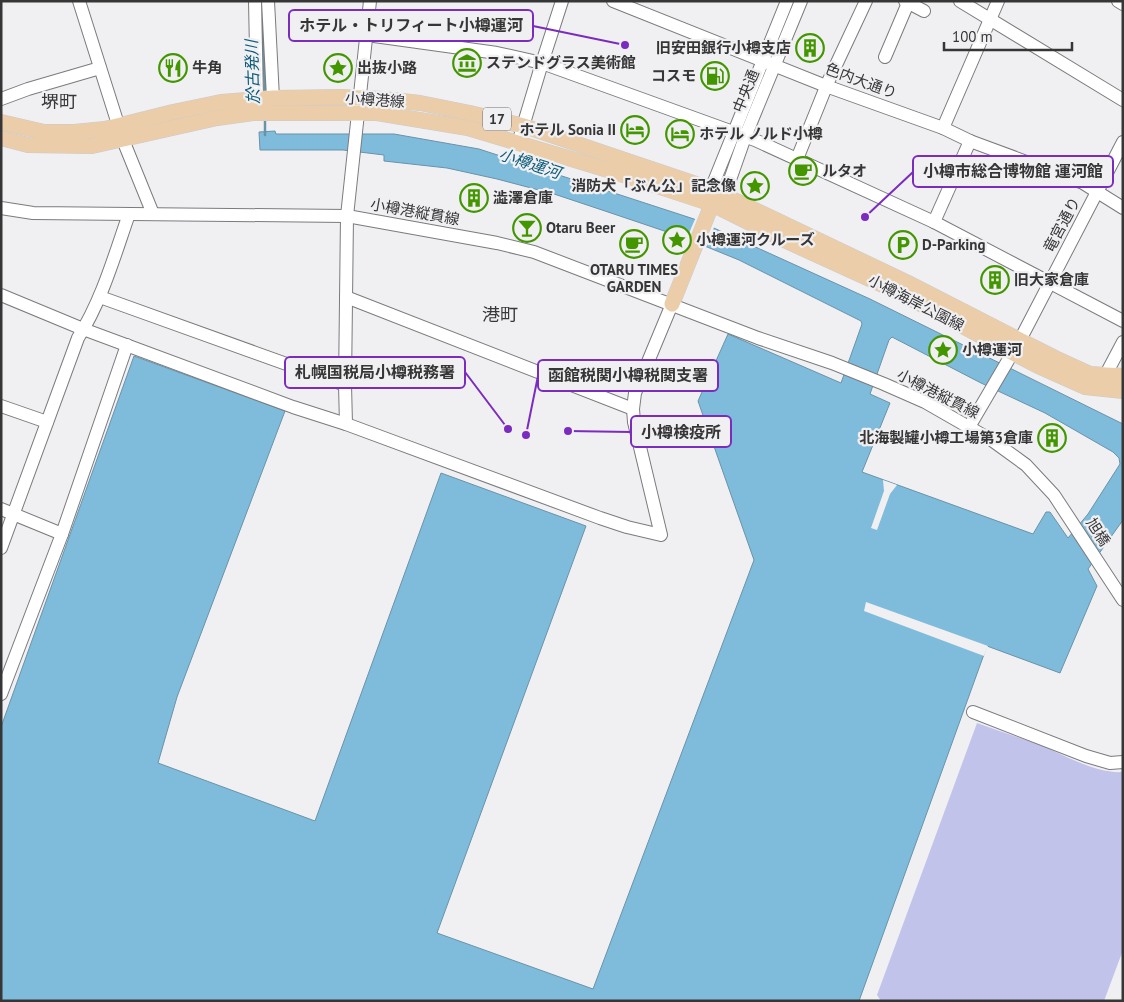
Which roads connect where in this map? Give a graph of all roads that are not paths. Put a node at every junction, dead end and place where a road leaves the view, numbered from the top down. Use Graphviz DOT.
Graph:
graph roads {
  1 [pos="79,1"];
  2 [pos="255,1"];
  3 [pos="268,1"];
  4 [pos="370,1"];
  5 [pos="562,1"];
  6 [pos="613,1"];
  7 [pos="787,1"];
  8 [pos="801,1"];
  9 [pos="866,1"];
  10 [pos="960,1"];
  11 [pos="998,1"];
  12 [pos="1118,1"];
  13 [pos="906,2"];
  14 [pos="1123,4"];
  15 [pos="924,11"];
  16 [pos="991,19"];
  17 [pos="367,35"];
  18 [pos="885,57"];
  19 [pos="542,63"];
  20 [pos="769,63"];
  21 [pos="100,68"];
  22 [pos="826,86"];
  23 [pos="1,99"];
  24 [pos="1123,100"];
  25 [pos="255,106"];
  26 [pos="274,106"];
  27 [pos="358,106"];
  28 [pos="1,122"];
  29 [pos="524,126"];
  30 [pos="942,128"];
  31 [pos="121,133"];
  32 [pos="740,135"];
  33 [pos="1,138"];
  34 [pos="970,141"];
  35 [pos="1123,142"];
  36 [pos="518,143"];
  37 [pos="798,159"];
  38 [pos="1098,191"];
  39 [pos="718,192"];
  40 [pos="712,204"];
  41 [pos="1,208"];
  42 [pos="1123,208"];
  43 [pos="129,214"];
  44 [pos="152,214"];
  45 [pos="347,216"];
  46 [pos="934,222"];
  47 [pos="1050,282"];
  48 [pos="1,295"];
  49 [pos="100,296"];
  50 [pos="346,297"];
  51 [pos="672,304"];
  52 [pos="1123,321"];
  53 [pos="83,329"];
  54 [pos="1123,342"];
  55 [pos="127,345"];
  56 [pos="1016,346"];
  57 [pos="1105,376"];
  58 [pos="1123,376"];
  59 [pos="345,385"];
  60 [pos="1123,391"];
  61 [pos="1,406"];
  62 [pos="633,409"];
  63 [pos="47,422"];
  64 [pos="346,424"];
  65 [pos="969,427"];
  66 [pos="1,510"];
  67 [pos="1066,512"];
  68 [pos="14,514"];
  69 [pos="62,534"];
  70 [pos="1,548"];
  71 [pos="1121,597"];
  72 [pos="1,694"];
  73 [pos="973,712"];
  74 [pos="1123,762"];
  1 -- 21 [label="street"];
  2 -- 25 [label="street"];
  3 -- 26 [label="street"];
  4 -- 17 [label="street"];
  5 -- 19 [label="street"];
  6 -- 20 [label="street, 色内大通り"];
  7 -- 20 [label="street, 中央通"];
  8 -- 20 [label="street, 中央通"];
  9 -- 22 [label="street"];
  10 -- 16 [label="street"];
  11 -- 16 [label="street"];
  12 -- 14 [label="street"];
  13 -- 15 [label="street"];
  13 -- 18 [label="street"];
  16 -- 24 [label="street"];
  16 -- 30 [label="street"];
  17 -- 19 [label="street"];
  17 -- 27 [label="street"];
  19 -- 29 [label="street"];
  19 -- 32 [label="street"];
  20 -- 22 [label="street, 色内大通り"];
  20 -- 32 [label="street, 中央通"];
  21 -- 23 [label="street"];
  21 -- 31 [label="street"];
  22 -- 30 [label="street, 色内大通り"];
  22 -- 37 [label="street"];
  25 -- 26 [label="main road, 小樽港線 / 17"];
  25 -- 31 [label="main road, 小樽港線 / 17"];
  26 -- 27 [label="main road, 小樽港線 / 17"];
  27 -- 29 [label="main road, 小樽港線 / 17"];
  27 -- 36 [label="main road, 小樽港線 / 17"];
  27 -- 45 [label="street"];
  28 -- 31 [label="main road, 小樽港線 / 17"];
  29 -- 36 [label="street"];
  29 -- 39 [label="main road, 小樽港線 / 17"];
  30 -- 34 [label="street, 色内大通り"];
  31 -- 33 [label="main road, 小樽港線 / 17"];
  31 -- 44 [label="street"];
  32 -- 37 [label="street"];
  32 -- 39 [label="street, 中央通"];
  34 -- 38 [label="street, 色内大通り"];
  34 -- 46 [label="street"];
  35 -- 38 [label="street, 竜宮通り"];
  36 -- 40 [label="main road, 小樽港線 / 17"];
  37 -- 46 [label="street"];
  38 -- 42 [label="street, 色内大通り"];
  38 -- 47 [label="street, 竜宮通り"];
  39 -- 40 [label="main road"];
  39 -- 56 [label="main road, 小樽海岸公園線"];
  40 -- 51 [label="main road"];
  40 -- 56 [label="main road, 小樽海岸公園線"];
  41 -- 43 [label="street, 小樽港縦貫線"];
  43 -- 44 [label="street, 小樽港縦貫線"];
  43 -- 49 [label="street"];
  44 -- 45 [label="street, 小樽港縦貫線"];
  45 -- 50 [label="street"];
  45 -- 51 [label="street, 小樽港縦貫線"];
  46 -- 47 [label="street"];
  47 -- 52 [label="street"];
  47 -- 56 [label="street, 竜宮通り"];
  48 -- 53 [label="street"];
  49 -- 53 [label="street"];
  49 -- 59 [label="street"];
  50 -- 59 [label="street"];
  50 -- 62 [label="street"];
  51 -- 62 [label="street"];
  51 -- 65 [label="street, 小樽港縦貫線"];
  53 -- 55 [label="street"];
  53 -- 63 [label="street"];
  54 -- 57 [label="street"];
  55 -- 64 [label="street"];
  55 -- 69 [label="street"];
  56 -- 57 [label="main road, 小樽海岸公園線"];
  56 -- 60 [label="main road, 小樽海岸公園線"];
  56 -- 65 [label="street, 竜宮通り"];
  57 -- 58 [label="main road, 小樽海岸公園線"];
  59 -- 64 [label="street"];
  61 -- 63 [label="street"];
  62 -- 64 [label="street"];
  63 -- 68 [label="street"];
  65 -- 67 [label="street, 小樽港縦貫線"];
  66 -- 68 [label="street"];
  67 -- 71 [label="street, 旭橋"];
  68 -- 69 [label="street"];
  68 -- 70 [label="street"];
  69 -- 72 [label="street"];
  73 -- 74 [label="street"];
}
